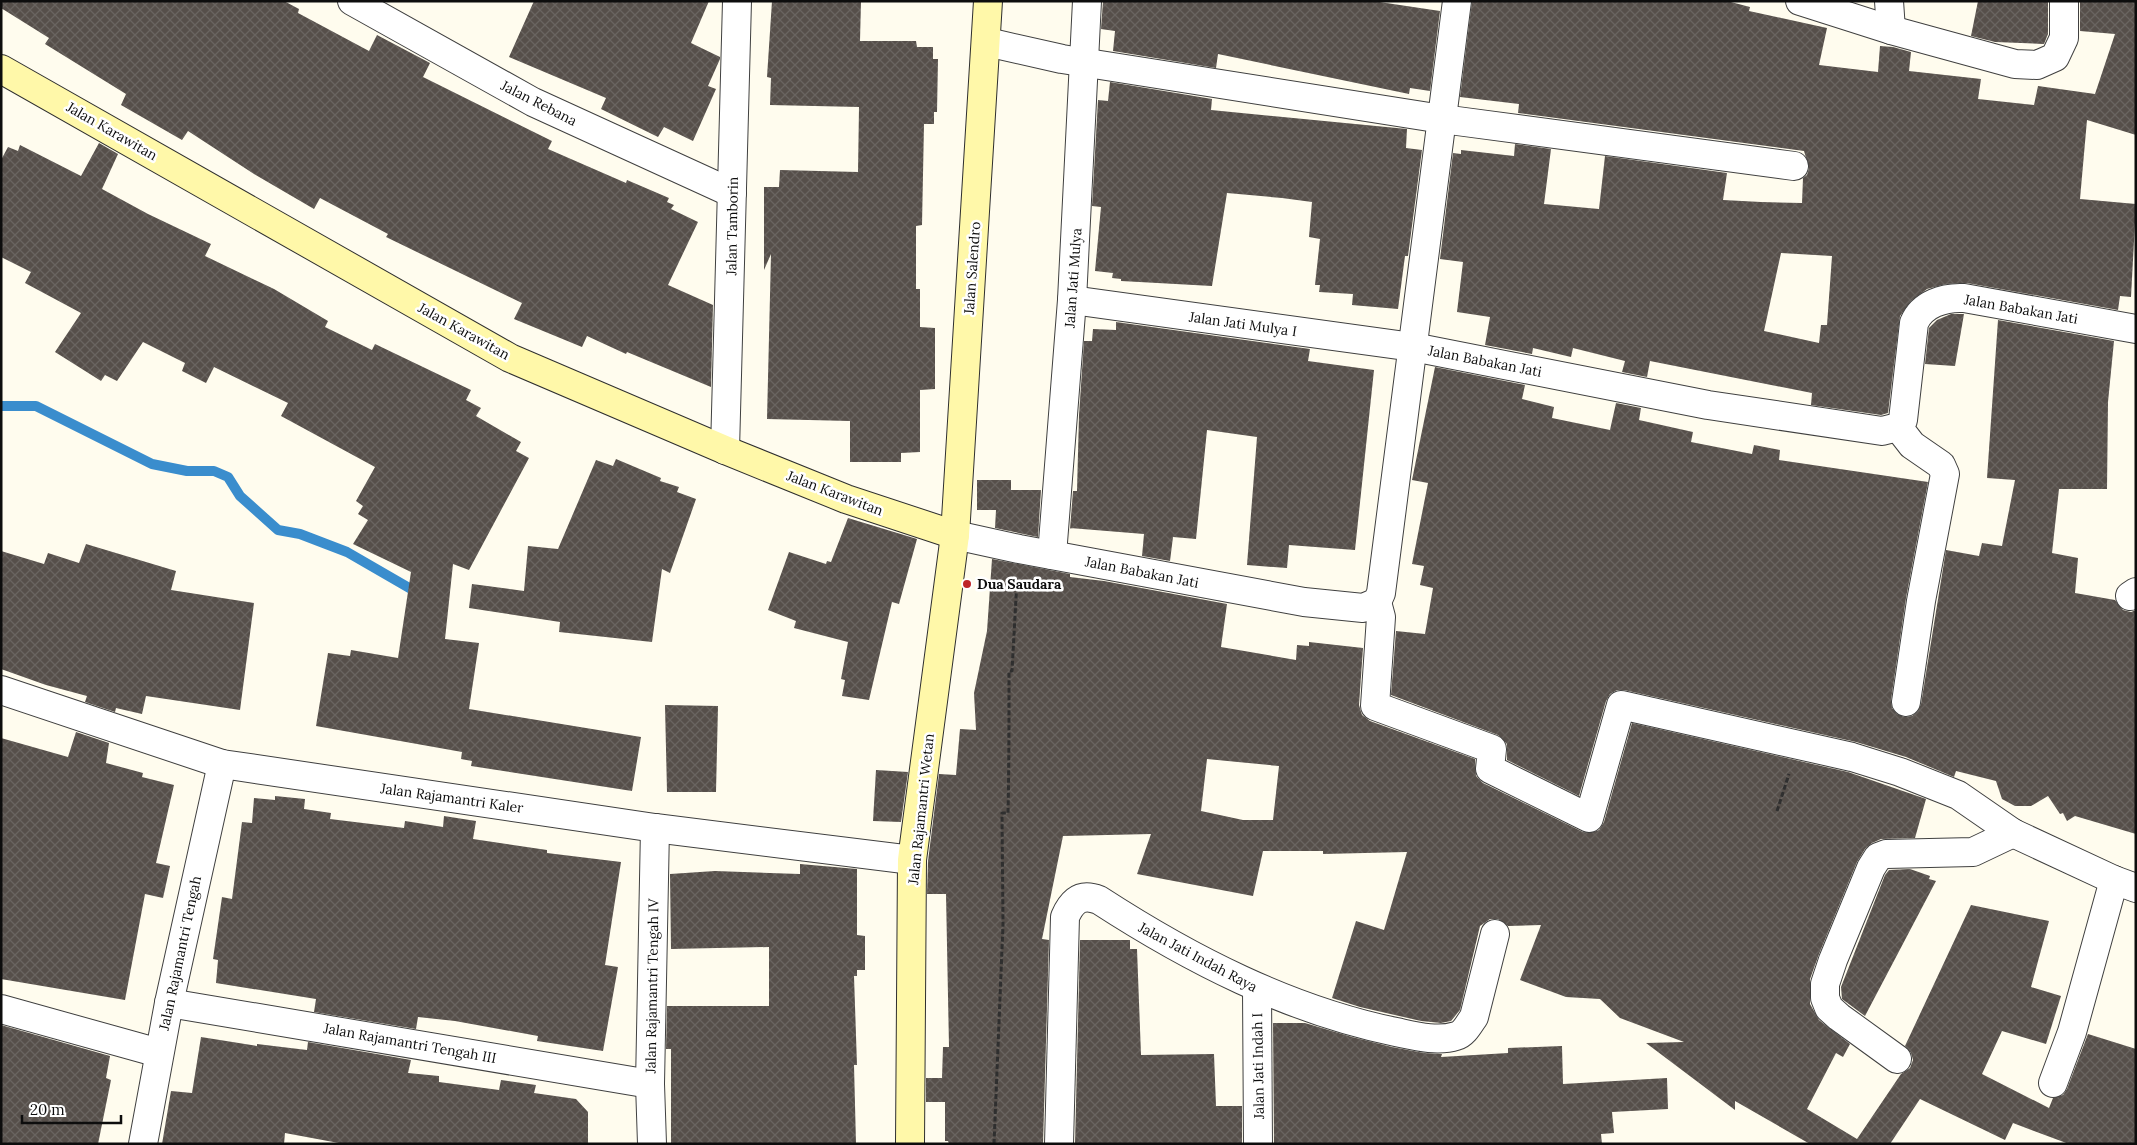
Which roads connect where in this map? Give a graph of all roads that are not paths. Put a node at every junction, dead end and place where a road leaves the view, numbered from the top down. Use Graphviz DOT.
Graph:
graph roads {
  1 [pos="352,1"];
  2 [pos="737,1"];
  3 [pos="988,1"];
  4 [pos="1087,1"];
  5 [pos="1457,1"];
  6 [pos="1800,1"];
  7 [pos="1888,1"];
  8 [pos="2064,1"];
  9 [pos="1891,30"];
  10 [pos="987,42"];
  11 [pos="1085,62"];
  12 [pos="1,69"];
  13 [pos="1442,119"];
  14 [pos="1794,166"];
  15 [pos="732,193"];
  16 [pos="1072,300"];
  17 [pos="2136,328"];
  18 [pos="1413,347"];
  19 [pos="1898,427"];
  20 [pos="725,450"];
  21 [pos="954,535"];
  22 [pos="1052,555"];
  23 [pos="1377,602"];
  24 [pos="1,690"];
  25 [pos="1906,702"];
  26 [pos="222,764"];
  27 [pos="655,828"];
  28 [pos="2013,833"];
  29 [pos="912,860"];
  30 [pos="2125,884"];
  31 [pos="1495,934"];
  32 [pos="1257,988"];
  33 [pos="169,1003"];
  34 [pos="1,1009"];
  35 [pos="159,1053"];
  36 [pos="1897,1059"];
  37 [pos="2053,1083"];
  38 [pos="650,1084"];
  39 [pos="143,1144"];
  40 [pos="652,1144"];
  41 [pos="910,1144"];
  42 [pos="1059,1144"];
  43 [pos="1258,1144"];
  1 -- 15 [label="street, Jalan Rebana"];
  2 -- 15 [label="street, Jalan Tamborin"];
  3 -- 10 [label="street, Jalan Salendro"];
  4 -- 11 [label="street, Jalan Jati Mulya"];
  5 -- 13 [label="street"];
  6 -- 9 [label="street"];
  7 -- 9 [label="street"];
  8 -- 9 [label="street"];
  10 -- 11 [label="street"];
  10 -- 21 [label="street, Jalan Salendro"];
  11 -- 13 [label="street"];
  11 -- 16 [label="street, Jalan Jati Mulya"];
  12 -- 20 [label="street, Jalan Karawitan"];
  13 -- 14 [label="street"];
  13 -- 18 [label="street"];
  15 -- 20 [label="street, Jalan Tamborin"];
  16 -- 18 [label="street, Jalan Jati Mulya I"];
  16 -- 22 [label="street, Jalan Jati Mulya"];
  17 -- 19 [label="street, Jalan Babakan Jati"];
  18 -- 19 [label="street, Jalan Babakan Jati"];
  18 -- 23 [label="street, Jalan Babakan Jati"];
  19 -- 25 [label="street"];
  20 -- 21 [label="street, Jalan Karawitan"];
  21 -- 22 [label="street, Jalan Babakan Jati"];
  21 -- 29 [label="street, Jalan Rajamantri Wetan"];
  22 -- 23 [label="street, Jalan Babakan Jati"];
  23 -- 28 [label="street"];
  24 -- 26 [label="street, Jalan Rajamantri Kaler"];
  26 -- 27 [label="street, Jalan Rajamantri Kaler"];
  26 -- 33 [label="street, Jalan Rajamantri Tengah"];
  27 -- 29 [label="street, Jalan Rajamantri Kaler"];
  27 -- 38 [label="street, Jalan Rajamantri Tengah IV"];
  28 -- 30 [label="street"];
  28 -- 36 [label="street"];
  29 -- 41 [label="street, Jalan Rajamantri Wetan"];
  30 -- 37 [label="street"];
  31 -- 32 [label="street, Jalan Jati Indah Raya"];
  32 -- 42 [label="street, Jalan Jati Indah Raya"];
  32 -- 43 [label="street, Jalan Jati Indah I"];
  33 -- 35 [label="street, Jalan Rajamantri Tengah"];
  33 -- 38 [label="street, Jalan Rajamantri Tengah III"];
  34 -- 35 [label="street"];
  35 -- 39 [label="street, Jalan Rajamantri Tengah"];
  38 -- 40 [label="street, Jalan Rajamantri Tengah IV"];
}
